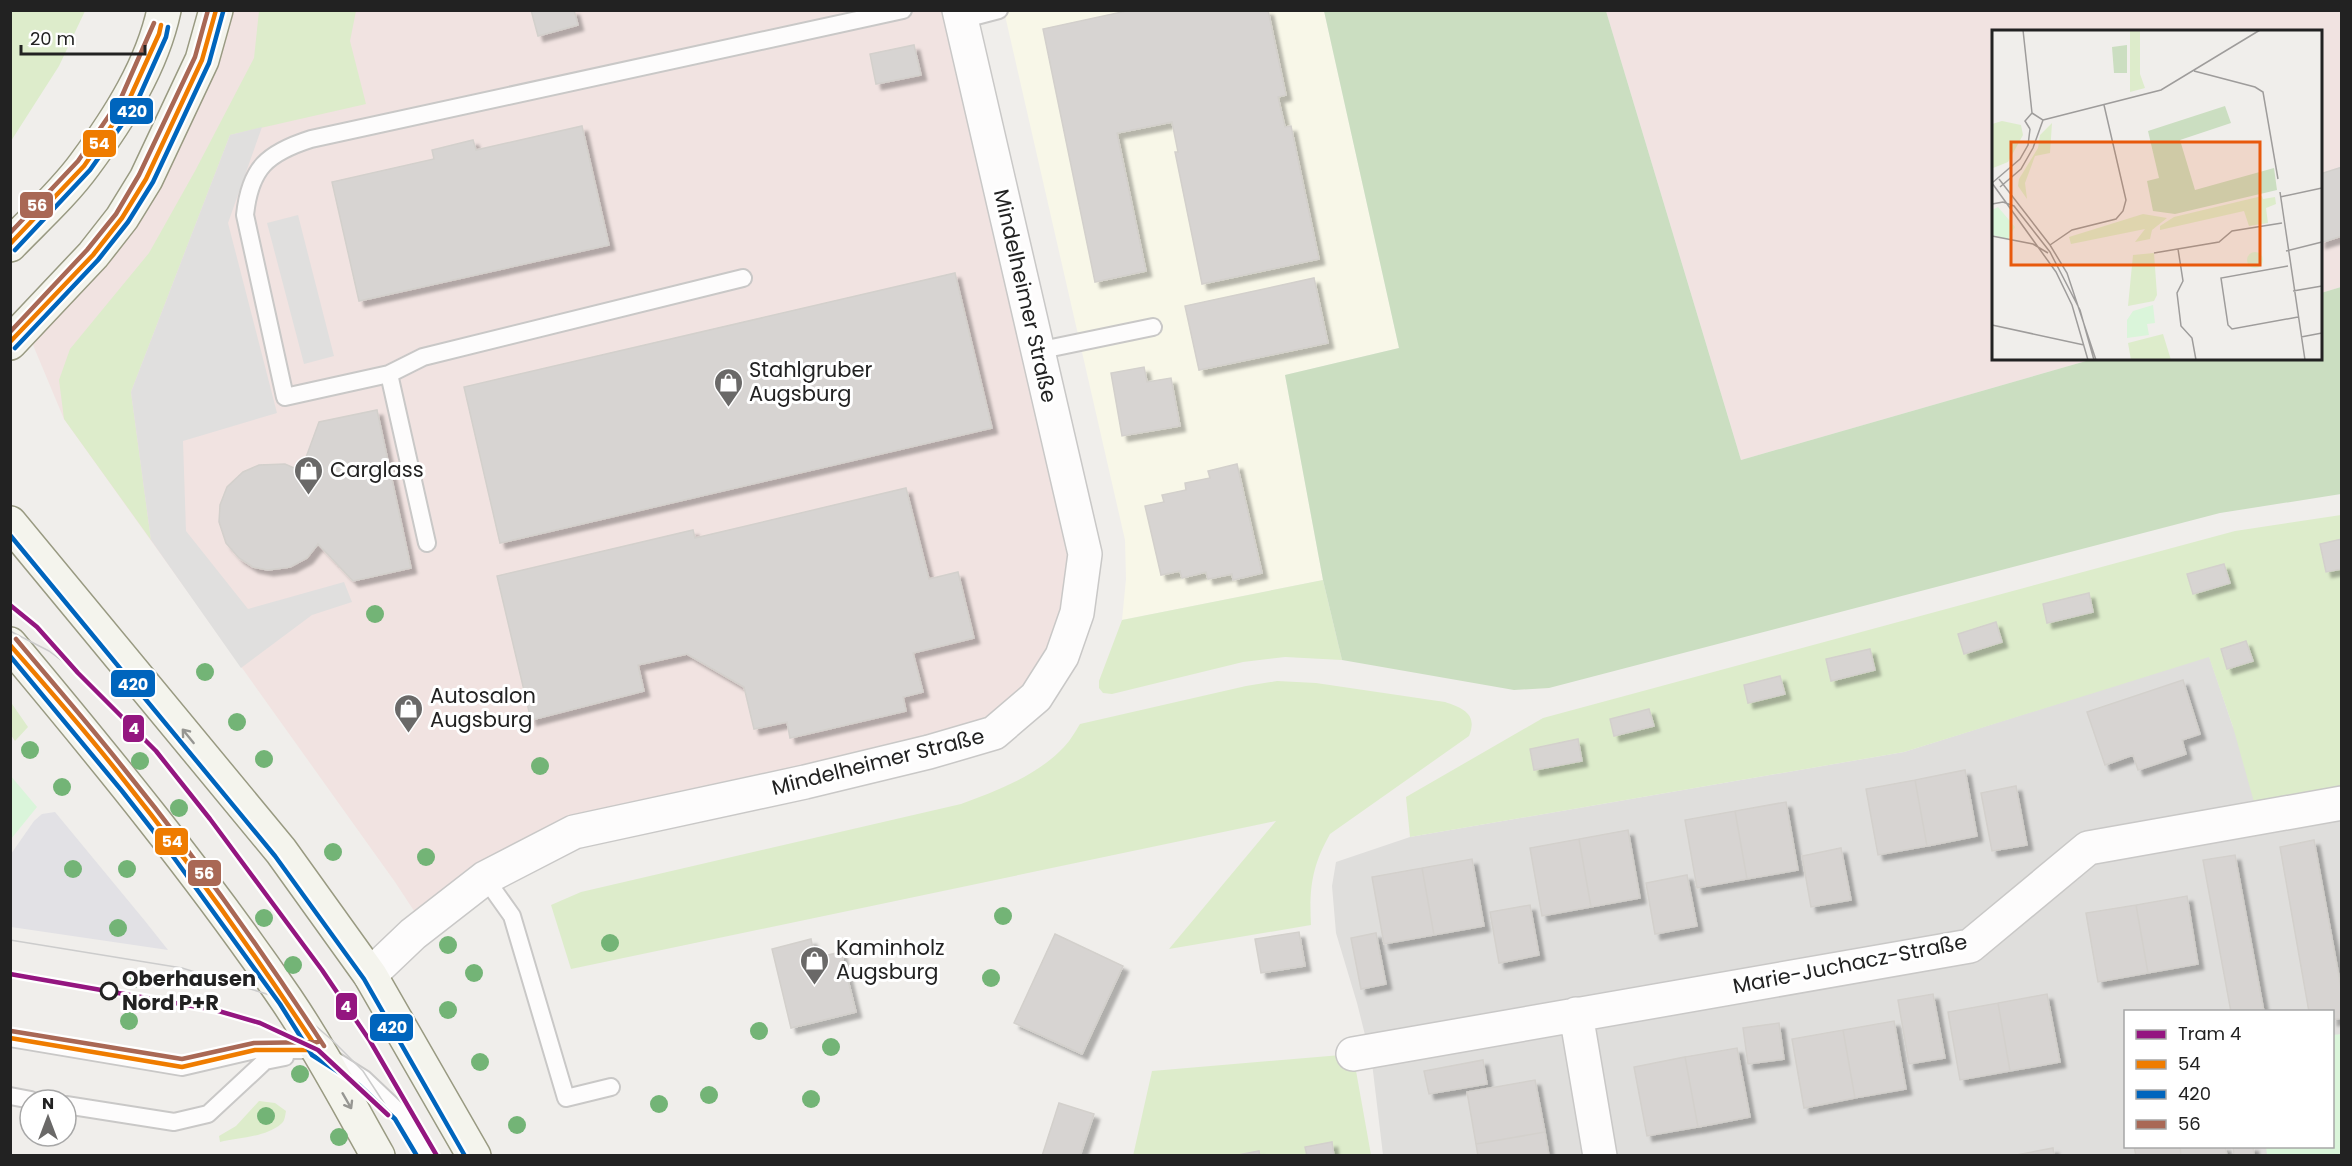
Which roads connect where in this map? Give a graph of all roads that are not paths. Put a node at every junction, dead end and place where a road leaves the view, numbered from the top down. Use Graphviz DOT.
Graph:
graph roads {
  1 [pos="164,10"];
  2 [pos="216,10"];
  3 [pos="903,10"];
  4 [pos="999,10"];
  5 [pos="960,15"];
  6 [pos="10,245"];
  7 [pos="743,278"];
  8 [pos="1153,327"];
  9 [pos="10,343"];
  10 [pos="1037,351"];
  11 [pos="388,374"];
  12 [pos="10,523"];
  13 [pos="427,543"];
  14 [pos="10,644"];
  15 [pos="2342,803"];
  16 [pos="485,878"];
  17 [pos="370,975"];
  18 [pos="1576,1014"];
  19 [pos="10,1038"];
  20 [pos="318,1050"];
  21 [pos="1353,1054"];
  22 [pos="611,1087"];
  23 [pos="78,1108"];
  24 [pos="378,1155"];
  25 [pos="426,1155"];
  26 [pos="474,1155"];
  27 [pos="1600,1155"];
  1 -- 6 [label="main road"];
  2 -- 9 [label="main road"];
  3 -- 11 [label="lane"];
  4 -- 5 [label="lane"];
  5 -- 10 [label="street, Mindelheimer Straße"];
  7 -- 11 [label="lane"];
  8 -- 10 [label="lane"];
  10 -- 16 [label="street, Mindelheimer Straße"];
  11 -- 13 [label="lane"];
  17 -- 12 [label="main road, one-way"];
  14 -- 20 [label="main road"];
  15 -- 18 [label="street, Marie-Juchacz-Straße"];
  16 -- 17 [label="street, Mindelheimer Straße"];
  16 -- 22 [label="lane"];
  17 -- 26 [label="main road"];
  18 -- 21 [label="street, Marie-Juchacz-Straße"];
  18 -- 27 [label="street"];
  19 -- 20 [label="lane"];
  20 -- 23 [label="lane"];
  20 -- 24 [label="main road, one-way"];
  20 -- 25 [label="lane"];
}
